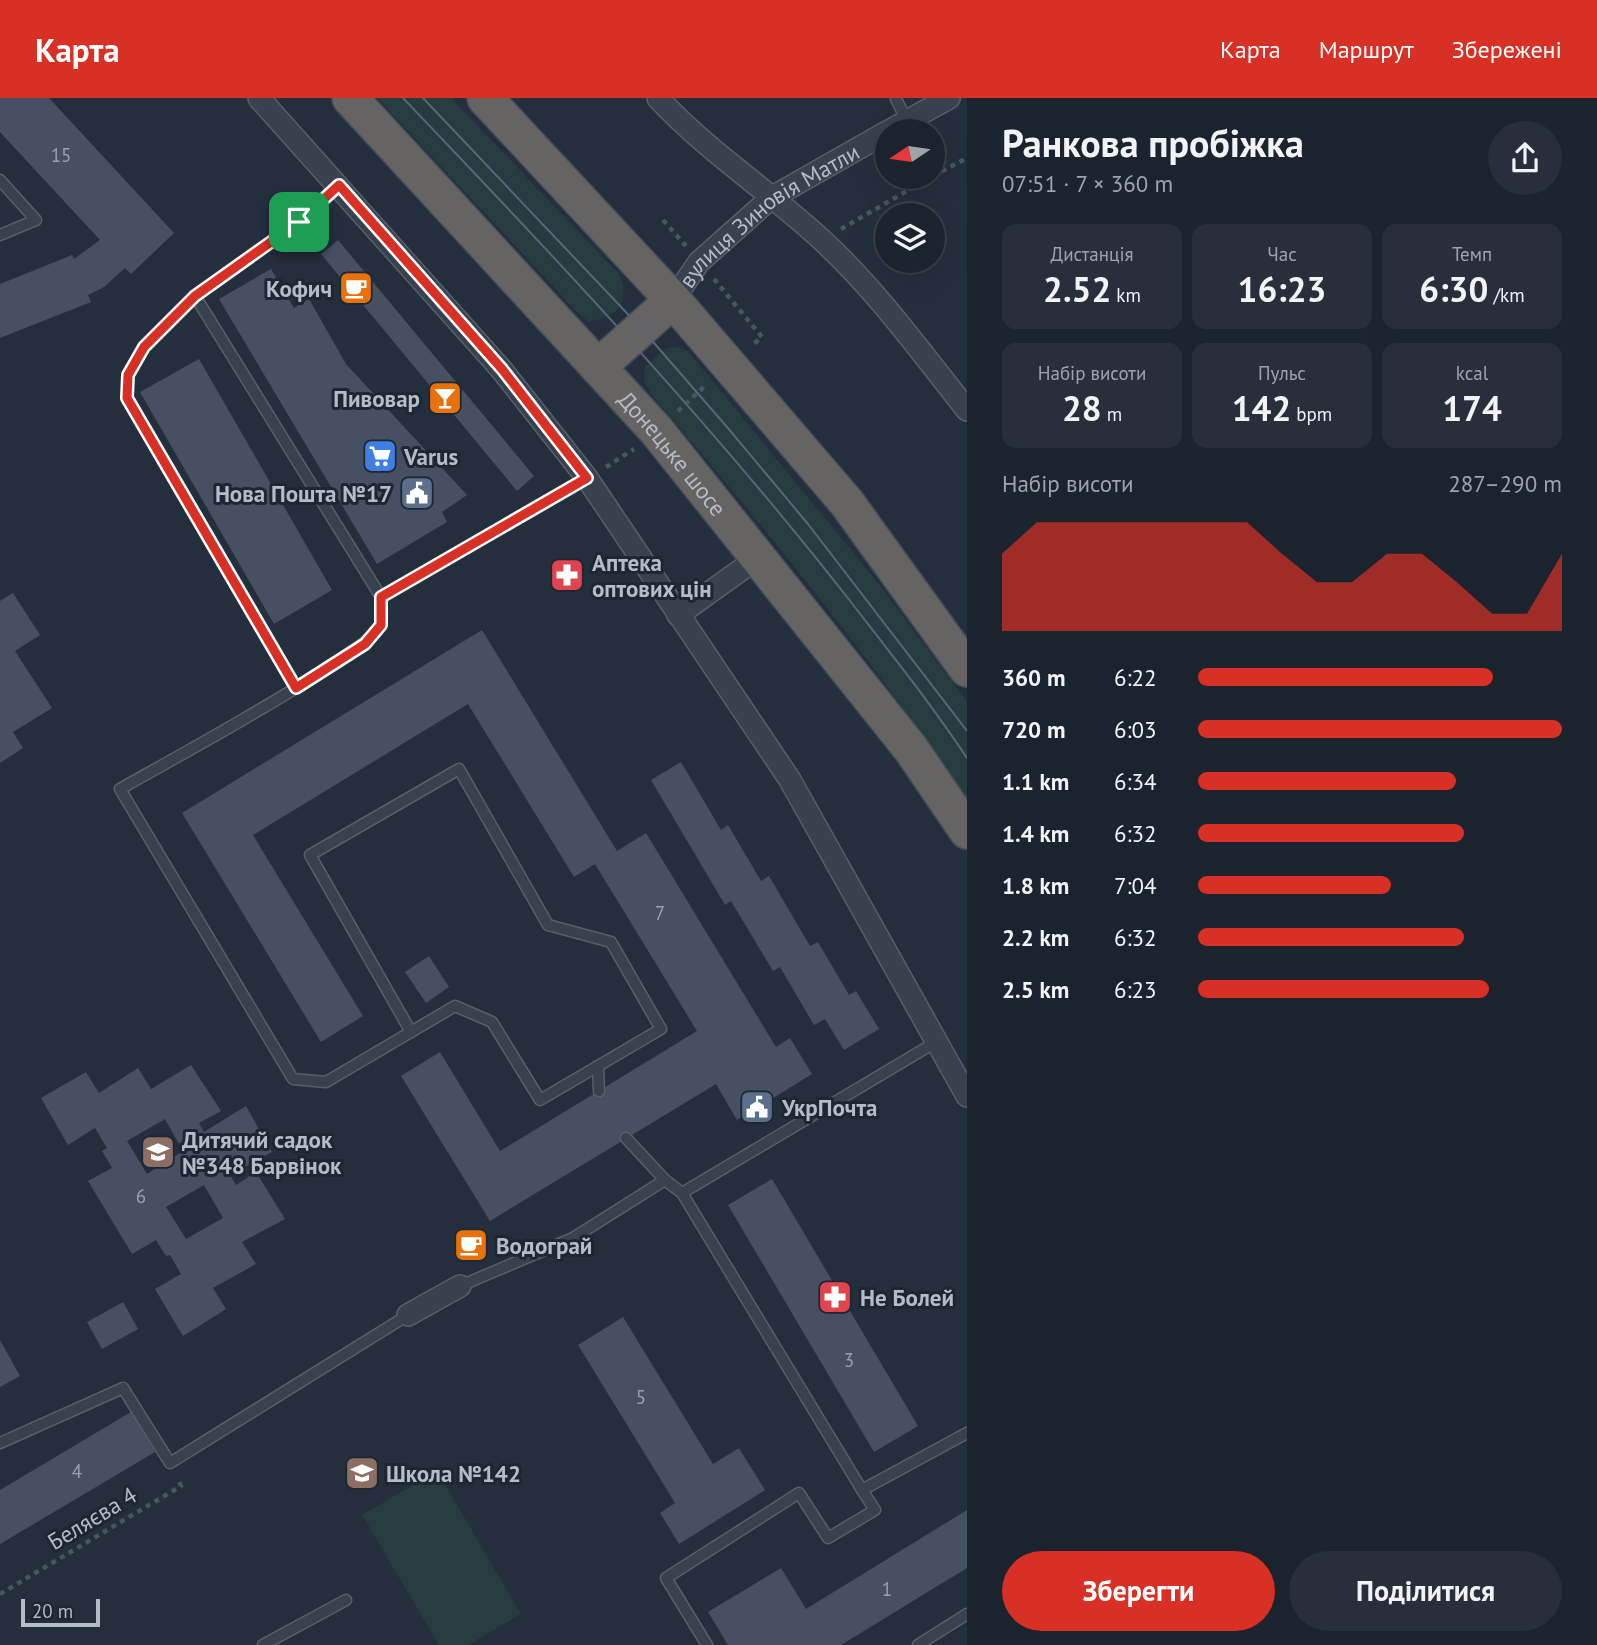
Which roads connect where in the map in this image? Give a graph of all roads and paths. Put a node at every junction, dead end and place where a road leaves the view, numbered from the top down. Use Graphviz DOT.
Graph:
graph roads {
  1 [pos="259,98"];
  2 [pos="350,98"];
  3 [pos="485,98"];
  4 [pos="658,98"];
  5 [pos="949,98"];
  6 [pos="896,99"];
  7 [pos="895,119"];
  8 [pos="911,119"];
  9 [pos="875,139"];
  10 [pos="967,158"];
  11 [pos="945,169"];
  12 [pos="0,180"];
  13 [pos="339,185"];
  14 [pos="910,189"];
  15 [pos="771,198"];
  16 [pos="0,234"];
  17 [pos="823,241"];
  18 [pos="195,296"];
  19 [pos="673,300"];
  20 [pos="598,367"];
  21 [pos="967,410"];
  22 [pos="587,478"];
  23 [pos="759,557"];
  24 [pos="381,597"];
  25 [pos="678,615"];
  26 [pos="967,669"];
  27 [pos="296,688"];
  28 [pos="967,831"];
  29 [pos="411,1032"];
  30 [pos="936,1042"];
  31 [pos="598,1066"];
  32 [pos="599,1091"];
  33 [pos="967,1096"];
  34 [pos="626,1138"];
  35 [pos="665,1180"];
  36 [pos="682,1193"];
  37 [pos="460,1286"];
  38 [pos="408,1315"];
  39 [pos="967,1433"];
  40 [pos="0,1443"];
  41 [pos="170,1463"];
  42 [pos="862,1490"];
  43 [pos="0,1594"];
  44 [pos="346,1600"];
  45 [pos="967,1614"];
  46 [pos="262,1645"];
  47 [pos="707,1645"];
  48 [pos="918,1645"];
  1 -- 13 [label="street"];
  2 -- 20 [label="highway, Донецьке шосе"];
  3 -- 19 [label="highway"];
  4 -- 15 [label="street"];
  5 -- 8 [label="street, вулиця Зиновія Матли"];
  6 -- 7 [label="lane"];
  9 -- 15 [label="street, вулиця Зиновія Матли"];
  10 -- 11 [label="path"];
  12 -- 16 [label="lane"];
  13 -- 18 [label="lane"];
  13 -- 22 [label="street"];
  14 -- 17 [label="path"];
  15 -- 17 [label="street"];
  15 -- 19 [label="street, вулиця Зиновія Матли"];
  17 -- 21 [label="street"];
  18 -- 24 [label="lane"];
  18 -- 27 [label="lane"];
  19 -- 20 [label="highway, вулиця Зиновія Матли"];
  19 -- 26 [label="highway"];
  20 -- 23 [label="highway, Донецьке шосе"];
  22 -- 24 [label="lane"];
  22 -- 25 [label="street"];
  23 -- 25 [label="street"];
  23 -- 28 [label="highway, Донецьке шосе"];
  24 -- 27 [label="lane"];
  25 -- 30 [label="street"];
  27 -- 29 [label="lane"];
  29 -- 31 [label="lane"];
  29 -- 31 [label="lane"];
  30 -- 33 [label="street"];
  30 -- 36 [label="lane"];
  31 -- 32 [label="lane"];
  34 -- 35 [label="lane"];
  35 -- 36 [label="lane"];
  35 -- 37 [label="lane"];
  36 -- 42 [label="lane"];
  37 -- 38 [label="street"];
  38 -- 41 [label="lane"];
  39 -- 42 [label="lane"];
  40 -- 41 [label="lane"];
  41 -- 43 [label="path, Беляєва 4"];
  42 -- 47 [label="lane"];
  44 -- 46 [label="lane"];
  45 -- 48 [label="lane"];
}
